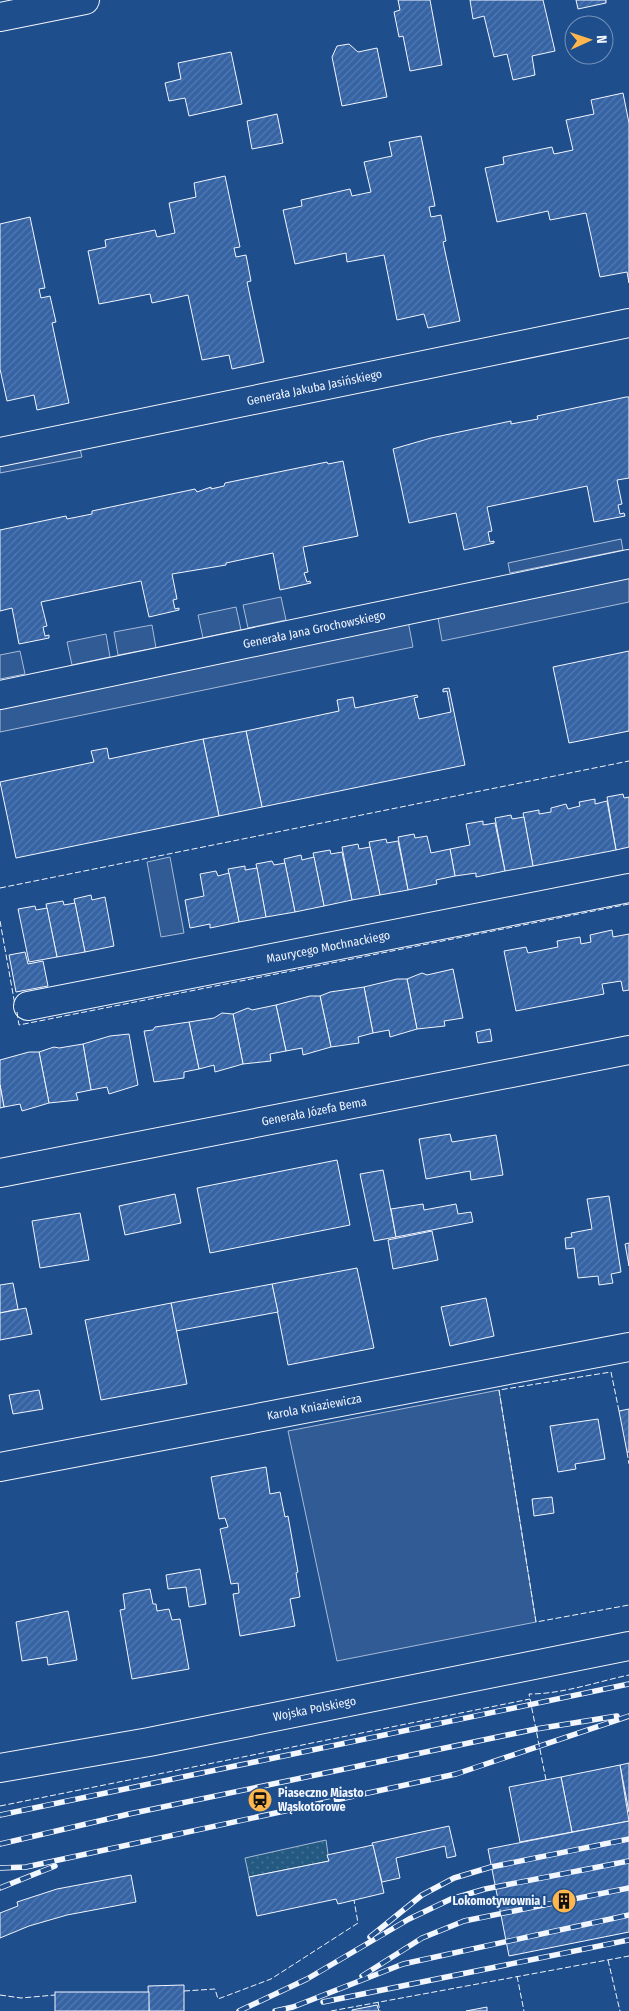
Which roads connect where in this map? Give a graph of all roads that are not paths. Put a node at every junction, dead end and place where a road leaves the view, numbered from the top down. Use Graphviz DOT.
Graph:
graph roads {
  1 [pos="81,0"];
  2 [pos="0,18"];
  3 [pos="629,323"];
  4 [pos="0,452"];
  5 [pos="629,564"];
  6 [pos="0,695"];
  7 [pos="629,888"];
  8 [pos="28,1006"];
  9 [pos="629,1050"];
  10 [pos="0,1173"];
  11 [pos="629,1347"];
  12 [pos="0,1467"];
  13 [pos="629,1646"];
  14 [pos="0,1768"];
  1 -- 2 [label="street"];
  3 -- 4 [label="street, Generała Jakuba Jasińskiego"];
  5 -- 6 [label="street, Generała Jana Grochowskiego"];
  7 -- 8 [label="street, Maurycego Mochnackiego"];
  9 -- 10 [label="street, Generała Józefa Bema"];
  11 -- 12 [label="street, Karola Kniaziewicza"];
  13 -- 14 [label="street, Wojska Polskiego"];
}
